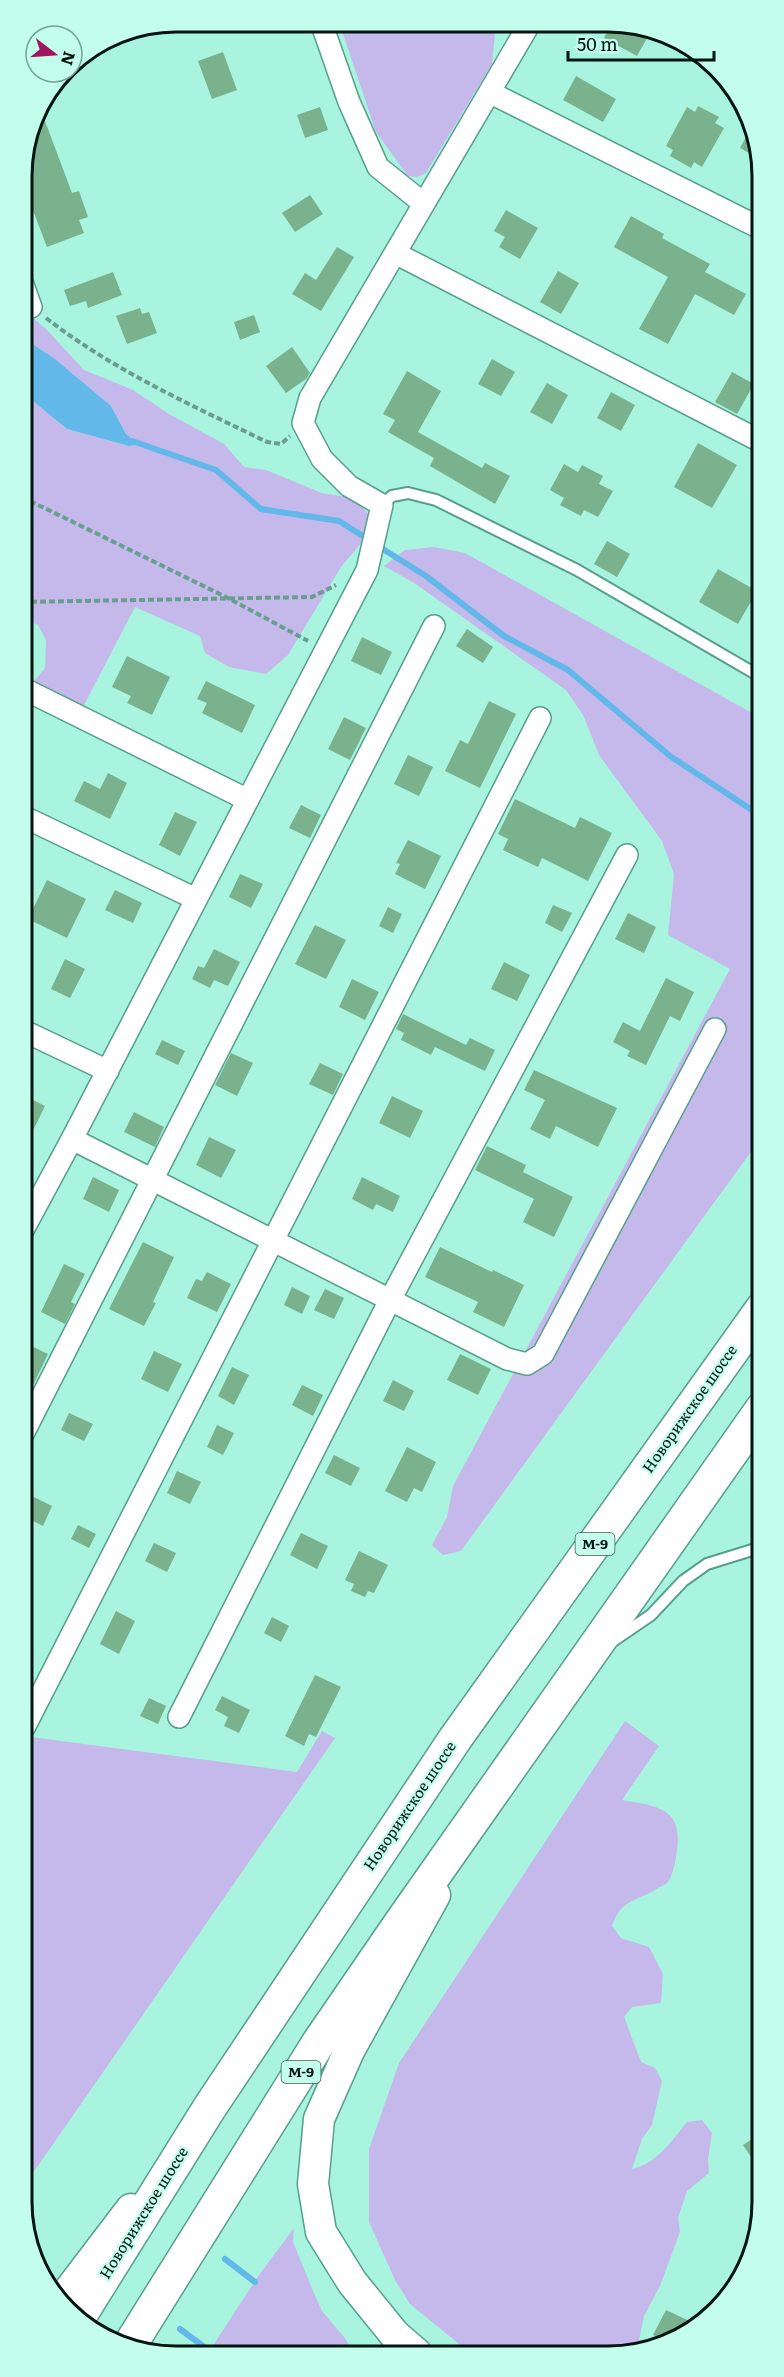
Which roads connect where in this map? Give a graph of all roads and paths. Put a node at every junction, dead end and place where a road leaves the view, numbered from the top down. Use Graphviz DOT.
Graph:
graph roads {
  1 [pos="324,32"];
  2 [pos="525,32"];
  3 [pos="490,93"];
  4 [pos="423,203"];
  5 [pos="752,224"];
  6 [pos="394,253"];
  7 [pos="32,308"];
  8 [pos="303,423"];
  9 [pos="752,437"];
  10 [pos="32,502"];
  11 [pos="382,505"];
  12 [pos="368,563"];
  13 [pos="228,598"];
  14 [pos="32,602"];
  15 [pos="434,626"];
  16 [pos="325,650"];
  17 [pos="752,672"];
  18 [pos="32,693"];
  19 [pos="540,718"];
  20 [pos="248,800"];
  21 [pos="32,821"];
  22 [pos="627,855"];
  23 [pos="196,899"];
  24 [pos="714,1029"];
  25 [pos="32,1035"];
  26 [pos="108,1071"];
  27 [pos="72,1139"];
  28 [pos="152,1180"];
  29 [pos="32,1213"];
  30 [pos="273,1241"];
  31 [pos="390,1300"];
  32 [pos="752,1323"];
  33 [pos="32,1416"];
  34 [pos="752,1423"];
  35 [pos="752,1551"];
  36 [pos="588,1659"];
  37 [pos="32,1712"];
  38 [pos="178,1717"];
  39 [pos="483,1807"];
  40 [pos="210,2107"];
  41 [pos="66,2294"];
  42 [pos="83,2311"];
  43 [pos="134,2339"];
  44 [pos="407,2346"];
  1 -- 4 [label="street"];
  2 -- 3 [label="street"];
  3 -- 4 [label="street"];
  3 -- 5 [label="street"];
  4 -- 6 [label="street"];
  6 -- 8 [label="street"];
  6 -- 9 [label="street"];
  7 -- 8 [label="path"];
  8 -- 11 [label="street"];
  10 -- 13 [label="path"];
  11 -- 12 [label="street"];
  11 -- 17 [label="lane"];
  12 -- 13 [label="path"];
  12 -- 16 [label="street"];
  13 -- 14 [label="path"];
  13 -- 16 [label="path"];
  15 -- 28 [label="street"];
  16 -- 20 [label="street"];
  18 -- 20 [label="street"];
  19 -- 30 [label="street"];
  20 -- 23 [label="street"];
  21 -- 23 [label="street"];
  22 -- 31 [label="street"];
  23 -- 26 [label="street"];
  24 -- 31 [label="street"];
  25 -- 26 [label="street"];
  26 -- 27 [label="street"];
  27 -- 28 [label="street"];
  27 -- 29 [label="street"];
  28 -- 30 [label="street"];
  28 -- 33 [label="street"];
  30 -- 31 [label="street"];
  30 -- 37 [label="street"];
  31 -- 38 [label="street"];
  32 -- 40 [label="highway, Новорижское шоссе / М-9"];
  34 -- 36 [label="highway, М-9"];
  35 -- 36 [label="lane"];
  36 -- 39 [label="highway, М-9"];
  39 -- 43 [label="highway, М-9"];
  39 -- 44 [label="main road, М-9"];
  40 -- 41 [label="main road, М-9"];
  40 -- 42 [label="highway, Новорижское шоссе / М-9"];
}
